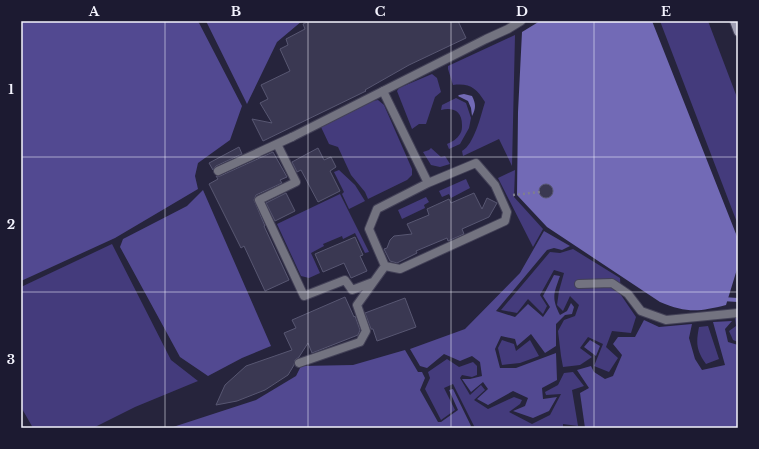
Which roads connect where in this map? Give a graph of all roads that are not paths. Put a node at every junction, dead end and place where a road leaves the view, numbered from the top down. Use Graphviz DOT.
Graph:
graph roads {
  1 [pos="521,21"];
  2 [pos="734,21"];
  3 [pos="738,32"];
  4 [pos="383,91"];
  5 [pos="277,144"];
  6 [pos="218,171"];
  7 [pos="428,183"];
  8 [pos="385,266"];
  9 [pos="373,282"];
  10 [pos="578,284"];
  11 [pos="738,313"];
  12 [pos="300,363"];
  1 -- 4 [label="street"];
  2 -- 3 [label="street"];
  4 -- 5 [label="street"];
  4 -- 7 [label="street"];
  5 -- 6 [label="street"];
  5 -- 9 [label="street"];
  7 -- 8 [label="street"];
  7 -- 8 [label="street"];
  8 -- 9 [label="street"];
  9 -- 12 [label="street"];
  10 -- 11 [label="street"];
}
